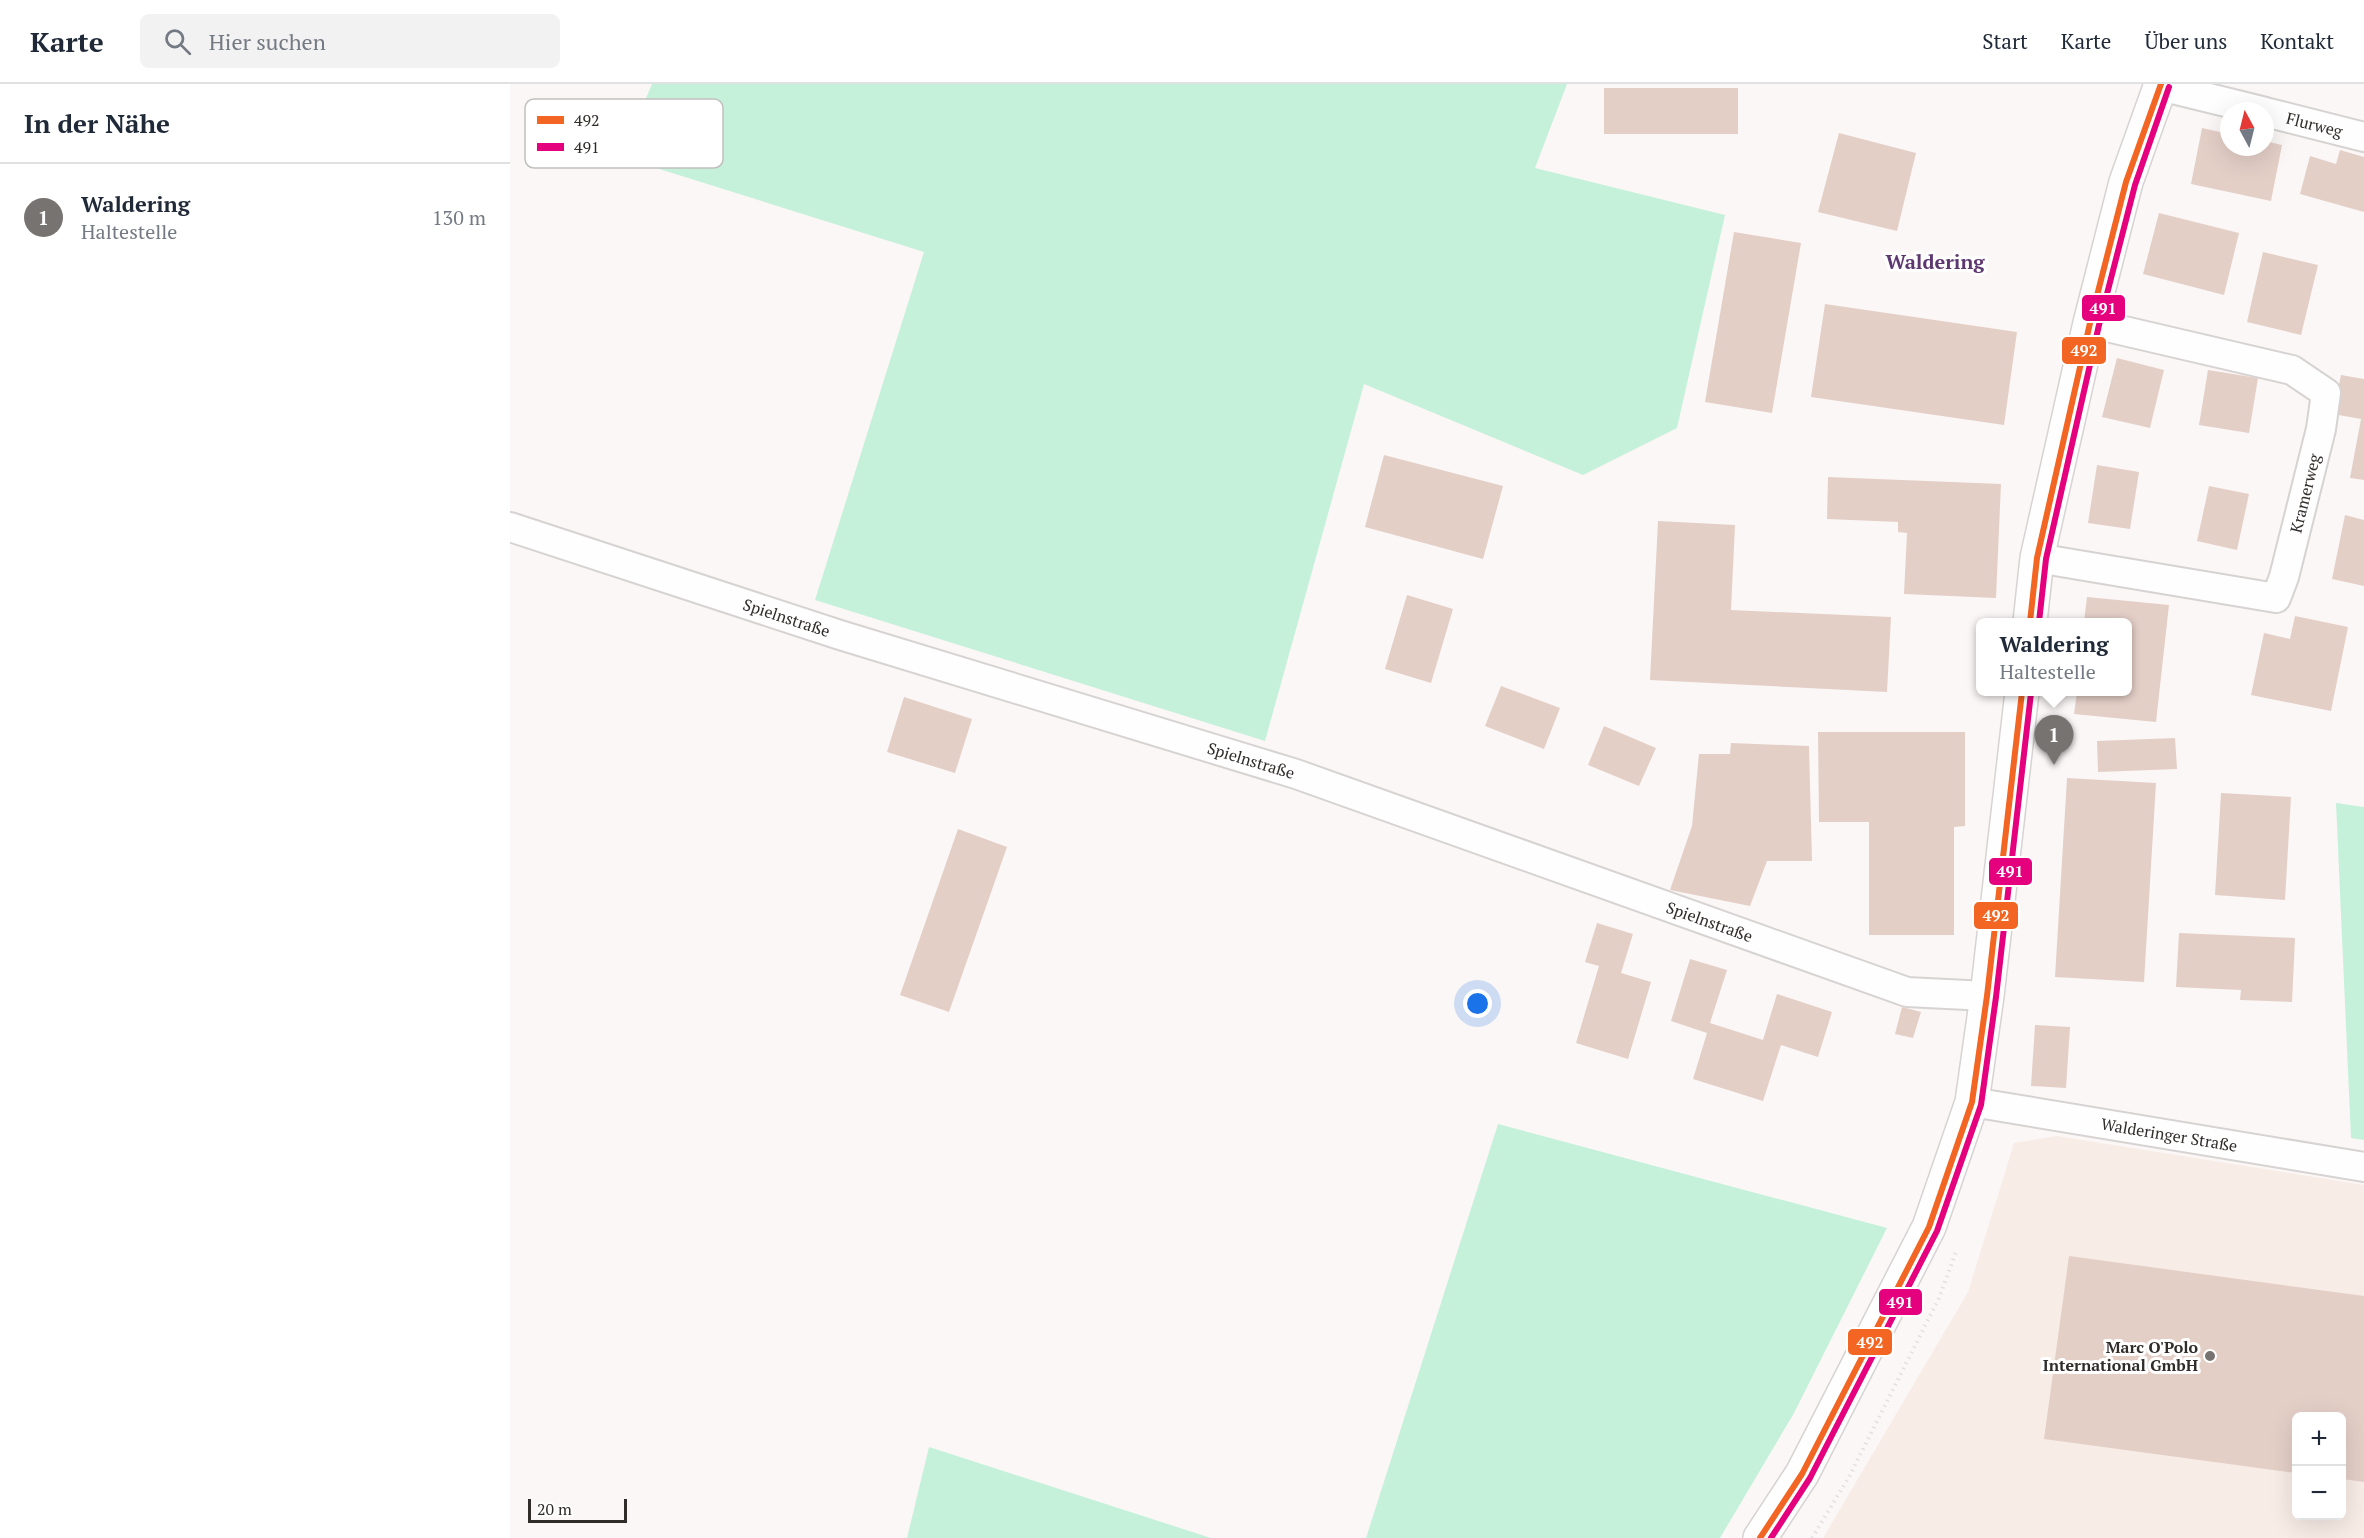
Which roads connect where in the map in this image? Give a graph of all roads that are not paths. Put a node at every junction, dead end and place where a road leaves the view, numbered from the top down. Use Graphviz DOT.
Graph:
graph roads {
  1 [pos="2161,85"];
  2 [pos="2228,102"];
  3 [pos="2274,114"];
  4 [pos="2364,137"];
  5 [pos="2090,323"];
  6 [pos="510,528"];
  7 [pos="2037,558"];
  8 [pos="2030,618"];
  9 [pos="2022,696"];
  10 [pos="1987,996"];
  11 [pos="1972,1102"];
  12 [pos="2364,1167"];
  13 [pos="1760,1538"];
  1 -- 2 [label="street, Flurweg"];
  1 -- 5 [label="main road"];
  3 -- 4 [label="street, Flurweg"];
  5 -- 7 [label="main road"];
  5 -- 7 [label="street, Kramerweg"];
  6 -- 10 [label="street, Spielnstraße"];
  7 -- 8 [label="main road"];
  9 -- 10 [label="main road"];
  10 -- 11 [label="main road"];
  11 -- 12 [label="street, Walderinger Straße"];
  11 -- 13 [label="main road"];
}
